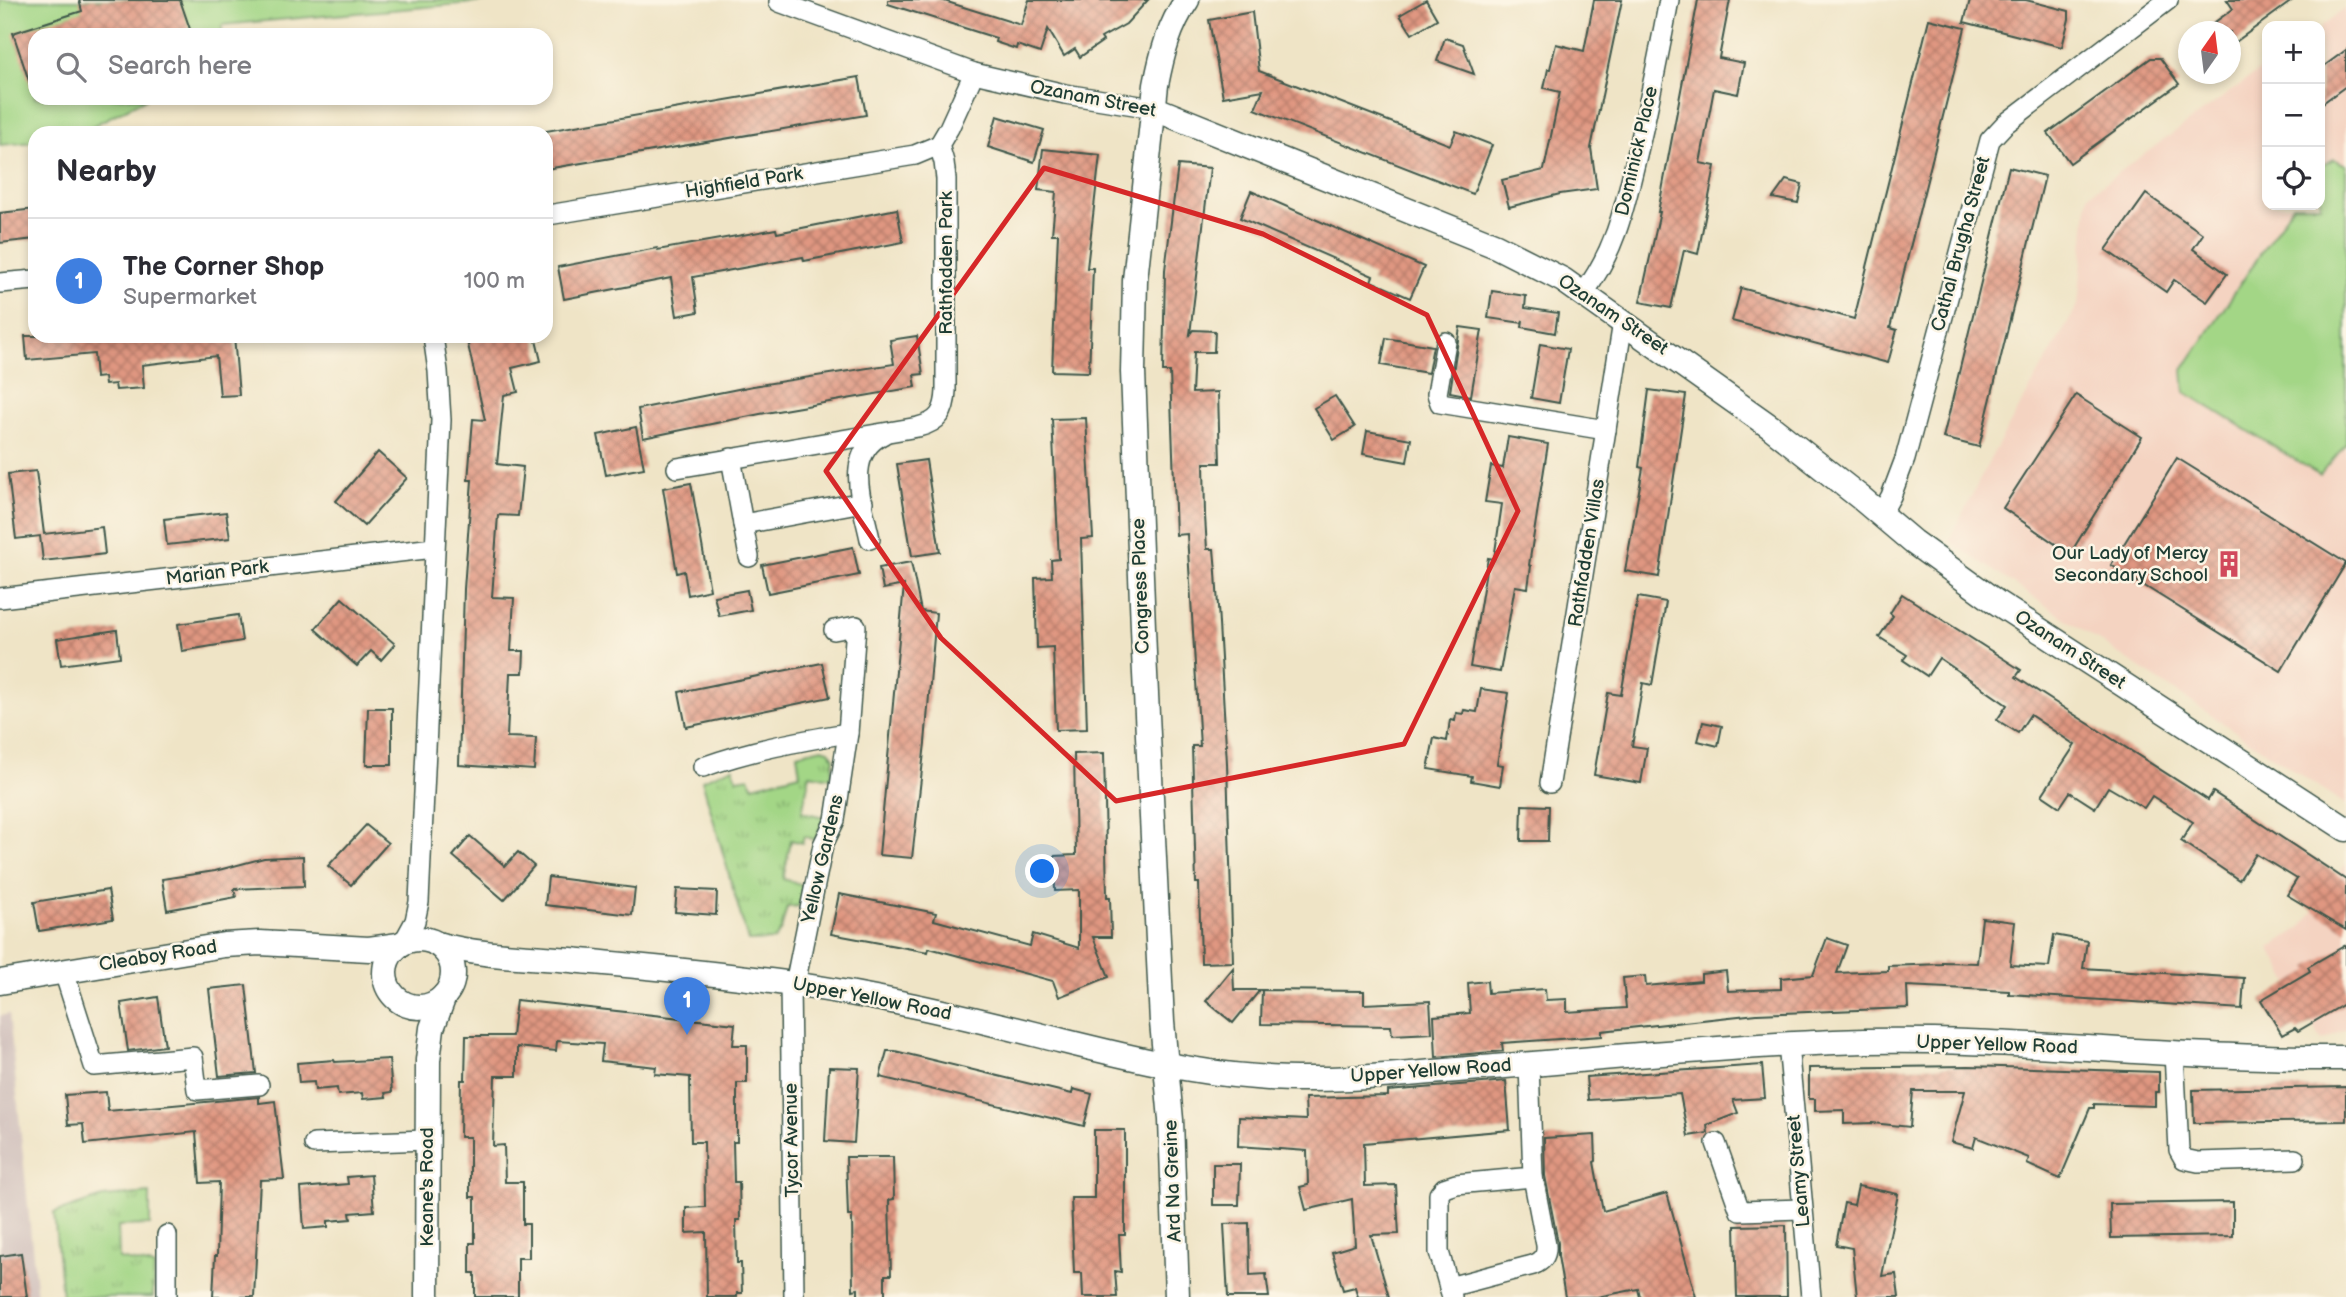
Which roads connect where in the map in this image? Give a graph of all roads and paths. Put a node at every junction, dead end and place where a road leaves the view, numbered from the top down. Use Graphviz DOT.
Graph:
graph roads {
  1 [pos="1188,0"];
  2 [pos="1669,0"];
  3 [pos="779,2"];
  4 [pos="2164,3"];
  5 [pos="974,73"];
  6 [pos="1153,108"];
  7 [pos="939,145"];
  8 [pos="553,214"];
  9 [pos="28,281"];
  10 [pos="0,283"];
  11 [pos="1583,294"];
  12 [pos="1623,322"];
  13 [pos="1446,342"];
  14 [pos="434,343"];
  15 [pos="899,430"];
  16 [pos="1606,430"];
  17 [pos="731,458"];
  18 [pos="677,468"];
  19 [pos="863,502"];
  20 [pos="1881,514"];
  21 [pos="743,524"];
  22 [pos="870,539"];
  23 [pos="434,548"];
  24 [pos="749,557"];
  25 [pos="0,598"];
  26 [pos="834,630"];
  27 [pos="848,733"];
  28 [pos="703,767"];
  29 [pos="1550,783"];
  30 [pos="2346,829"];
  31 [pos="419,902"];
  32 [pos="435,943"];
  33 [pos="401,944"];
  34 [pos="317,945"];
  35 [pos="525,956"];
  36 [pos="64,972"];
  37 [pos="384,978"];
  38 [pos="0,982"];
  39 [pos="792,984"];
  40 [pos="447,990"];
  41 [pos="398,1000"];
  42 [pos="1788,1044"];
  43 [pos="2174,1053"];
  44 [pos="2346,1058"];
  45 [pos="1166,1065"];
  46 [pos="1529,1065"];
  47 [pos="428,1076"];
  48 [pos="259,1085"];
  49 [pos="428,1140"];
  50 [pos="1716,1143"];
  51 [pos="314,1144"];
  52 [pos="2295,1160"];
  53 [pos="1533,1177"];
  54 [pos="1802,1209"];
  55 [pos="167,1235"];
  56 [pos="1450,1292"];
  57 [pos="167,1297"];
  58 [pos="427,1297"];
  59 [pos="794,1297"];
  60 [pos="1177,1297"];
  61 [pos="1811,1297"];
  1 -- 6 [label="street"];
  2 -- 11 [label="street, Dominick Place"];
  3 -- 5 [label="street, Ozanam Street"];
  4 -- 20 [label="street, Cathal Brugha Street"];
  5 -- 6 [label="street, Ozanam Street"];
  5 -- 7 [label="street"];
  6 -- 11 [label="street, Ozanam Street"];
  6 -- 45 [label="street, Congress Place"];
  7 -- 8 [label="street, Highfield Park"];
  7 -- 15 [label="street, Rathfadden Park"];
  9 -- 10 [label="street"];
  11 -- 12 [label="street, Ozanam Street"];
  12 -- 16 [label="street, Rathfadden Villas"];
  12 -- 20 [label="street, Ozanam Street"];
  13 -- 16 [label="street"];
  14 -- 23 [label="street"];
  15 -- 17 [label="street, Rathfadden Park"];
  15 -- 19 [label="street, Rathfadden Park"];
  16 -- 29 [label="street, Rathfadden Villas"];
  17 -- 18 [label="street, Rathfadden Park"];
  17 -- 21 [label="street"];
  19 -- 21 [label="street"];
  19 -- 22 [label="street, Rathfadden Park"];
  20 -- 30 [label="street, Ozanam Street"];
  21 -- 24 [label="street"];
  23 -- 25 [label="street, Marian Park"];
  23 -- 31 [label="street"];
  26 -- 27 [label="street, Yellow Gardens"];
  27 -- 28 [label="street"];
  27 -- 39 [label="street, Yellow Gardens"];
  31 -- 32 [label="street"];
  31 -- 33 [label="street"];
  32 -- 33 [label="street"];
  32 -- 35 [label="street, Upper Yellow Road"];
  32 -- 40 [label="street"];
  33 -- 34 [label="street, Cleaboy Road"];
  33 -- 37 [label="street"];
  34 -- 36 [label="street, Cleaboy Road"];
  34 -- 37 [label="street, Cleaboy Road"];
  35 -- 39 [label="street, Upper Yellow Road"];
  35 -- 40 [label="street, Upper Yellow Road"];
  36 -- 38 [label="street, Cleaboy Road"];
  36 -- 48 [label="street"];
  37 -- 41 [label="street"];
  39 -- 45 [label="street, Upper Yellow Road"];
  39 -- 59 [label="street, Tycor Avenue"];
  40 -- 41 [label="street"];
  40 -- 47 [label="street, Keane's Road"];
  41 -- 47 [label="street, Keane's Road"];
  42 -- 43 [label="street, Upper Yellow Road"];
  42 -- 46 [label="street, Upper Yellow Road"];
  42 -- 54 [label="street, Leamy Street"];
  43 -- 44 [label="street, Upper Yellow Road"];
  43 -- 52 [label="street"];
  45 -- 46 [label="street, Upper Yellow Road"];
  45 -- 60 [label="street, Ard Na Greine"];
  46 -- 53 [label="street"];
  47 -- 49 [label="street, Keane's Road"];
  49 -- 51 [label="street"];
  49 -- 58 [label="street, Keane's Road"];
  50 -- 54 [label="street"];
  53 -- 56 [label="street"];
  53 -- 56 [label="street"];
  54 -- 61 [label="street, Leamy Street"];
  55 -- 57 [label="street"];
}
